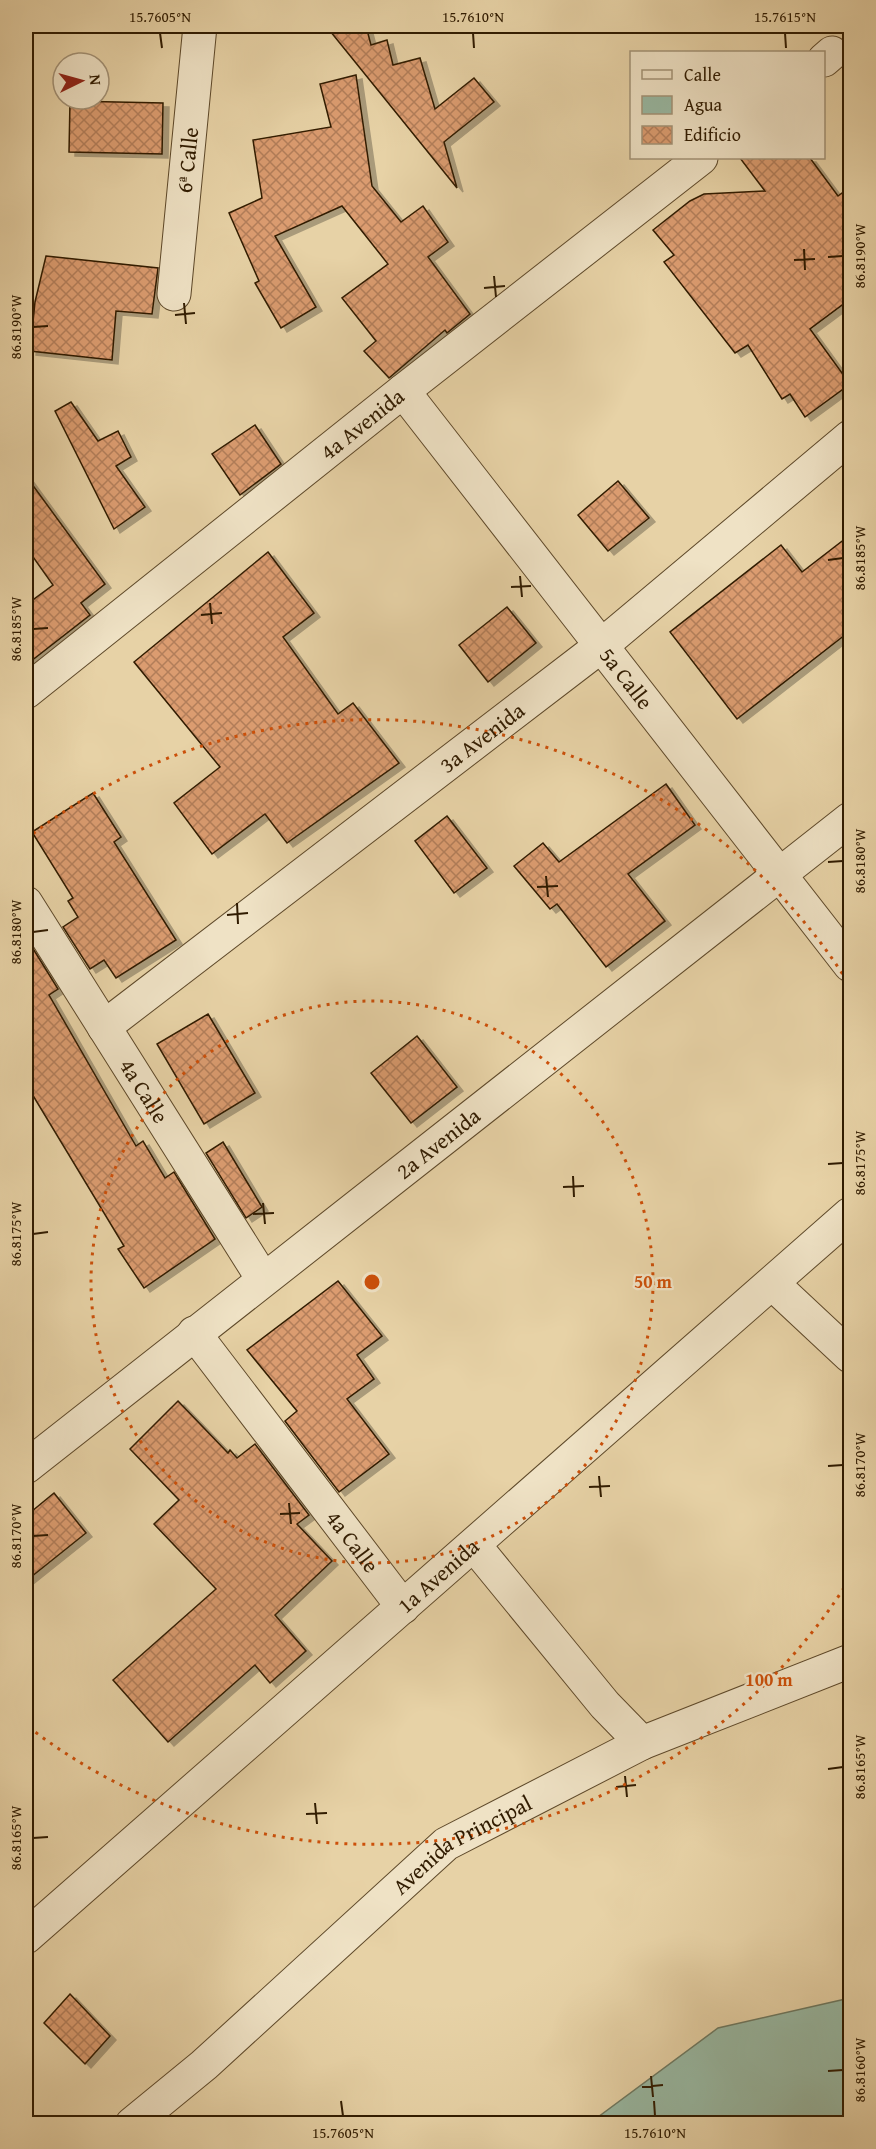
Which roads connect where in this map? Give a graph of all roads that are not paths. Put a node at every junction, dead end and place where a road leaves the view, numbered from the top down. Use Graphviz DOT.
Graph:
graph roads {
  1 [pos="200,26"];
  2 [pos="700,159"];
  3 [pos="174,294"];
  4 [pos="403,391"];
  5 [pos="850,437"];
  6 [pos="601,646"];
  7 [pos="26,692"];
  8 [pos="850,819"];
  9 [pos="779,873"];
  10 [pos="26,903"];
  11 [pos="850,965"];
  12 [pos="104,1027"];
  13 [pos="850,1214"];
  14 [pos="263,1279"];
  15 [pos="773,1284"];
  16 [pos="194,1333"];
  17 [pos="850,1356"];
  18 [pos="26,1467"];
  19 [pos="474,1545"];
  20 [pos="403,1607"];
  21 [pos="850,1661"];
  22 [pos="642,1743"];
  23 [pos="26,1937"];
  24 [pos="132,2124"];
  1 -- 3 [label="street, 6ª Calle"];
  2 -- 4 [label="street, 4a Avenida"];
  4 -- 6 [label="street, 5a Calle"];
  4 -- 7 [label="street, 4a Avenida"];
  5 -- 6 [label="street, 3a Avenida"];
  6 -- 9 [label="street, 5a Calle"];
  6 -- 12 [label="street, 3a Avenida"];
  8 -- 9 [label="street, 2a Avenida"];
  9 -- 11 [label="street, 5a Calle"];
  9 -- 14 [label="street, 2a Avenida"];
  10 -- 12 [label="street, 4a Calle"];
  12 -- 14 [label="street, 4a Calle"];
  13 -- 15 [label="street, 1a Avenida"];
  14 -- 16 [label="street, 2a Avenida"];
  15 -- 17 [label="street"];
  15 -- 19 [label="street, 1a Avenida"];
  16 -- 18 [label="street, 2a Avenida"];
  16 -- 20 [label="street, 4a Calle"];
  19 -- 20 [label="street, 1a Avenida"];
  19 -- 22 [label="street"];
  20 -- 23 [label="street, 1a Avenida"];
  21 -- 22 [label="street, Avenida Principal"];
  22 -- 24 [label="street, Avenida Principal"];
}
